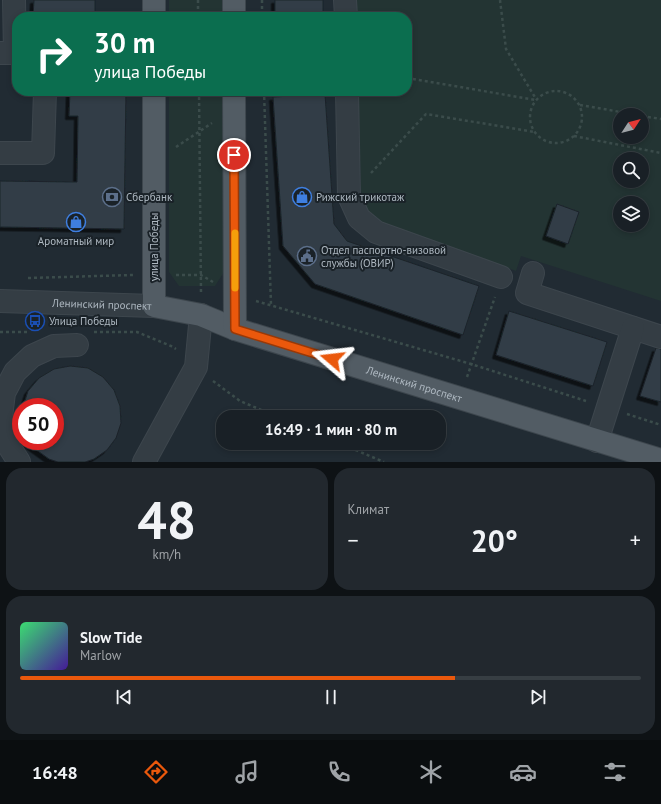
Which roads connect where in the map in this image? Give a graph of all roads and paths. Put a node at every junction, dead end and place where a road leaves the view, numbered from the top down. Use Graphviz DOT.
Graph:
graph roads {
  1 [pos="14,0"];
  2 [pos="154,0"];
  3 [pos="198,0"];
  4 [pos="234,0"];
  5 [pos="262,0"];
  6 [pos="345,0"];
  7 [pos="500,0"];
  8 [pos="13,12"];
  9 [pos="154,12"];
  10 [pos="198,12"];
  11 [pos="234,12"];
  12 [pos="262,12"];
  13 [pos="346,12"];
  14 [pos="12,35"];
  15 [pos="11,53"];
  16 [pos="412,79"];
  17 [pos="45,96"];
  18 [pos="154,96"];
  19 [pos="199,96"];
  20 [pos="264,96"];
  21 [pos="347,96"];
  22 [pos="234,100"];
  23 [pos="536,100"];
  24 [pos="580,105"];
  25 [pos="613,111"];
  26 [pos="649,117"];
  27 [pos="661,119"];
  28 [pos="199,132"];
  29 [pos="535,132"];
  30 [pos="573,136"];
  31 [pos="0,153"];
  32 [pos="661,153"];
  33 [pos="154,161"];
  34 [pos="349,196"];
  35 [pos="533,273"];
  36 [pos="154,275"];
  37 [pos="201,275"];
  38 [pos="501,277"];
  39 [pos="23,278"];
  40 [pos="235,294"];
  41 [pos="0,301"];
  42 [pos="271,305"];
  43 [pos="154,306"];
  44 [pos="201,315"];
  45 [pos="633,328"];
  46 [pos="235,329"];
  47 [pos="0,332"];
  48 [pos="30,332"];
  49 [pos="661,337"];
  50 [pos="84,338"];
  51 [pos="472,364"];
  52 [pos="196,367"];
  53 [pos="460,398"];
  54 [pos="608,408"];
  55 [pos="261,410"];
  56 [pos="661,426"];
  57 [pos="597,441"];
  58 [pos="356,450"];
  59 [pos="661,460"];
  60 [pos="19,462"];
  61 [pos="127,462"];
  62 [pos="136,462"];
  63 [pos="144,462"];
  64 [pos="384,462"];
  1 -- 8 [label="street"];
  2 -- 9 [label="main road"];
  3 -- 10 [label="path"];
  4 -- 11 [label="main road"];
  5 -- 12 [label="path"];
  6 -- 13 [label="street"];
  7 -- 23 [label="path"];
  14 -- 15 [label="street"];
  16 -- 23 [label="path"];
  17 -- 31 [label="street"];
  18 -- 33 [label="main road, улица Победы"];
  19 -- 28 [label="path"];
  20 -- 42 [label="path"];
  21 -- 34 [label="street"];
  22 -- 28 [label="path"];
  22 -- 40 [label="main road"];
  23 -- 24 [label="path"];
  23 -- 29 [label="path"];
  24 -- 25 [label="path"];
  24 -- 30 [label="path"];
  26 -- 27 [label="path"];
  28 -- 33 [label="path"];
  28 -- 37 [label="path"];
  29 -- 30 [label="path"];
  29 -- 34 [label="path"];
  30 -- 32 [label="path"];
  33 -- 36 [label="main road, улица Победы"];
  34 -- 38 [label="street"];
  35 -- 45 [label="street"];
  36 -- 37 [label="path"];
  36 -- 39 [label="path"];
  36 -- 43 [label="main road, улица Победы"];
  37 -- 40 [label="path"];
  38 -- 51 [label="path"];
  40 -- 42 [label="path"];
  40 -- 46 [label="main road"];
  41 -- 43 [label="street, Ленинский проспект"];
  42 -- 51 [label="path"];
  43 -- 44 [label="main road, Ленинский проспект"];
  44 -- 46 [label="main road, Ленинский проспект"];
  44 -- 52 [label="street"];
  45 -- 49 [label="street"];
  45 -- 54 [label="street"];
  46 -- 53 [label="main road, Ленинский проспект"];
  47 -- 48 [label="path"];
  50 -- 52 [label="path"];
  50 -- 60 [label="street"];
  51 -- 53 [label="path"];
  51 -- 54 [label="path"];
  52 -- 55 [label="path"];
  52 -- 63 [label="street"];
  53 -- 57 [label="main road, Ленинский проспект"];
  54 -- 56 [label="path"];
  54 -- 57 [label="street"];
  57 -- 59 [label="main road, Ленинский проспект"];
  58 -- 64 [label="path"];
  61 -- 62 [label="street"];
}
